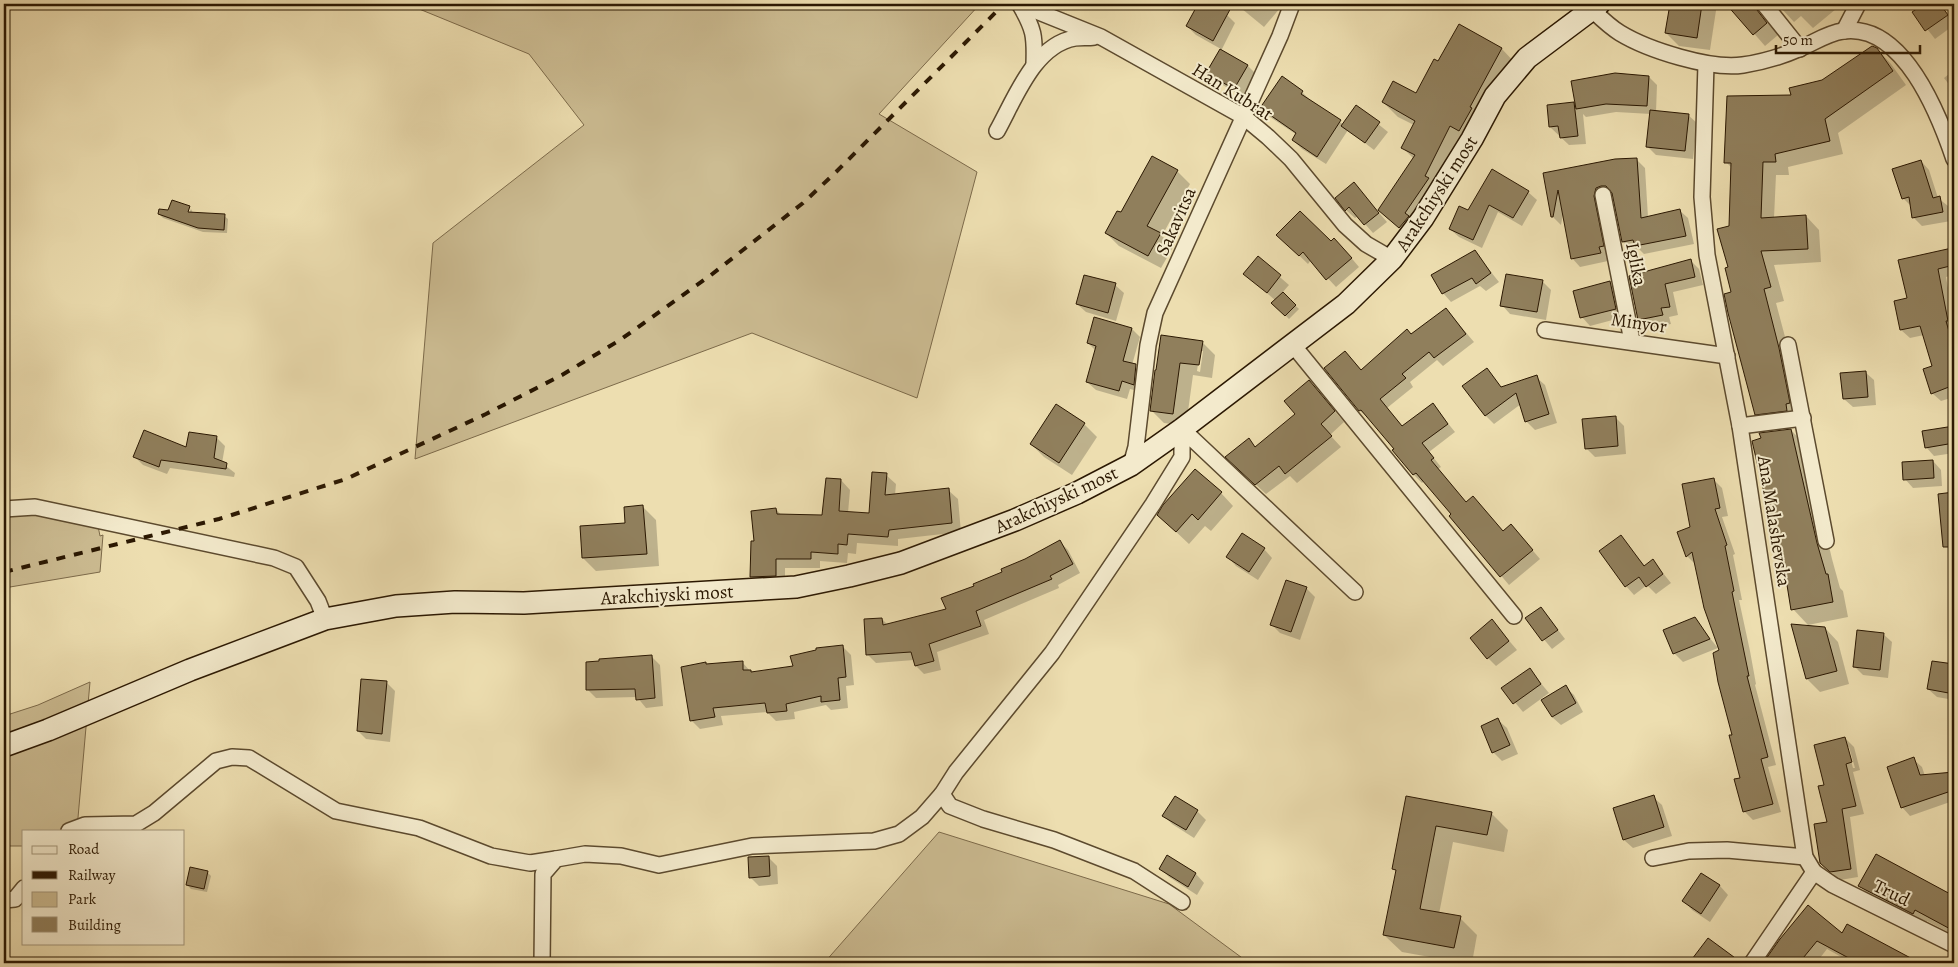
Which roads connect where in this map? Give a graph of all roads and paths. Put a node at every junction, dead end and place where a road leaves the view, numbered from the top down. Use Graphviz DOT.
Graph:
graph roads {
  1 [pos="1019,4"];
  2 [pos="1292,4"];
  3 [pos="1764,4"];
  4 [pos="1858,4"];
  5 [pos="1592,5"];
  6 [pos="1844,31"];
  7 [pos="1101,37"];
  8 [pos="1800,49"];
  9 [pos="1034,64"];
  10 [pos="1706,64"];
  11 [pos="1244,117"];
  12 [pos="997,131"];
  13 [pos="1954,159"];
  14 [pos="1603,195"];
  15 [pos="1392,259"];
  16 [pos="1545,330"];
  17 [pos="1632,341"];
  18 [pos="1293,345"];
  19 [pos="1788,345"];
  20 [pos="1727,356"];
  21 [pos="1802,418"];
  22 [pos="1740,426"];
  23 [pos="1182,429"];
  24 [pos="1131,465"];
  25 [pos="4,509"];
  26 [pos="1826,541"];
  27 [pos="1355,592"];
  28 [pos="1514,616"];
  29 [pos="325,619"];
  30 [pos="4,746"];
  31 [pos="942,794"];
  32 [pos="72,830"];
  33 [pos="1805,857"];
  34 [pos="1653,858"];
  35 [pos="556,859"];
  36 [pos="1814,872"];
  37 [pos="22,890"];
  38 [pos="4,900"];
  39 [pos="1182,902"];
  40 [pos="1954,945"];
  41 [pos="542,963"];
  42 [pos="1752,963"];
  1 -- 7 [label="street, Han Kubrat"];
  1 -- 9 [label="street"];
  2 -- 11 [label="street, Sakavitsa"];
  3 -- 8 [label="street"];
  4 -- 6 [label="street"];
  5 -- 10 [label="street"];
  5 -- 15 [label="main road, Arakchiyski most"];
  6 -- 8 [label="street"];
  6 -- 13 [label="street"];
  7 -- 9 [label="street"];
  7 -- 11 [label="street, Han Kubrat"];
  8 -- 10 [label="street"];
  9 -- 12 [label="street"];
  10 -- 20 [label="street, Ana Malashevska"];
  11 -- 15 [label="street, Han Kubrat"];
  11 -- 24 [label="street, Sakavitsa"];
  14 -- 17 [label="street, Iglika"];
  15 -- 18 [label="main road, Arakchiyski most"];
  16 -- 17 [label="street, Minyor"];
  17 -- 20 [label="street, Minyor"];
  18 -- 23 [label="main road, Arakchiyski most"];
  18 -- 28 [label="street"];
  19 -- 21 [label="street"];
  20 -- 22 [label="street, Ana Malashevska"];
  21 -- 22 [label="street"];
  21 -- 26 [label="street"];
  22 -- 33 [label="street, Ana Malashevska"];
  23 -- 24 [label="main road, Arakchiyski most"];
  23 -- 27 [label="street"];
  23 -- 31 [label="street"];
  24 -- 29 [label="main road, Arakchiyski most"];
  25 -- 29 [label="street"];
  29 -- 30 [label="main road, Arakchiyski most"];
  31 -- 35 [label="street"];
  31 -- 39 [label="street"];
  32 -- 35 [label="street"];
  33 -- 34 [label="street"];
  33 -- 36 [label="street, Ana Malashevska"];
  35 -- 41 [label="street"];
  36 -- 40 [label="street, Trud"];
  36 -- 42 [label="street"];
  37 -- 38 [label="street"];
}
